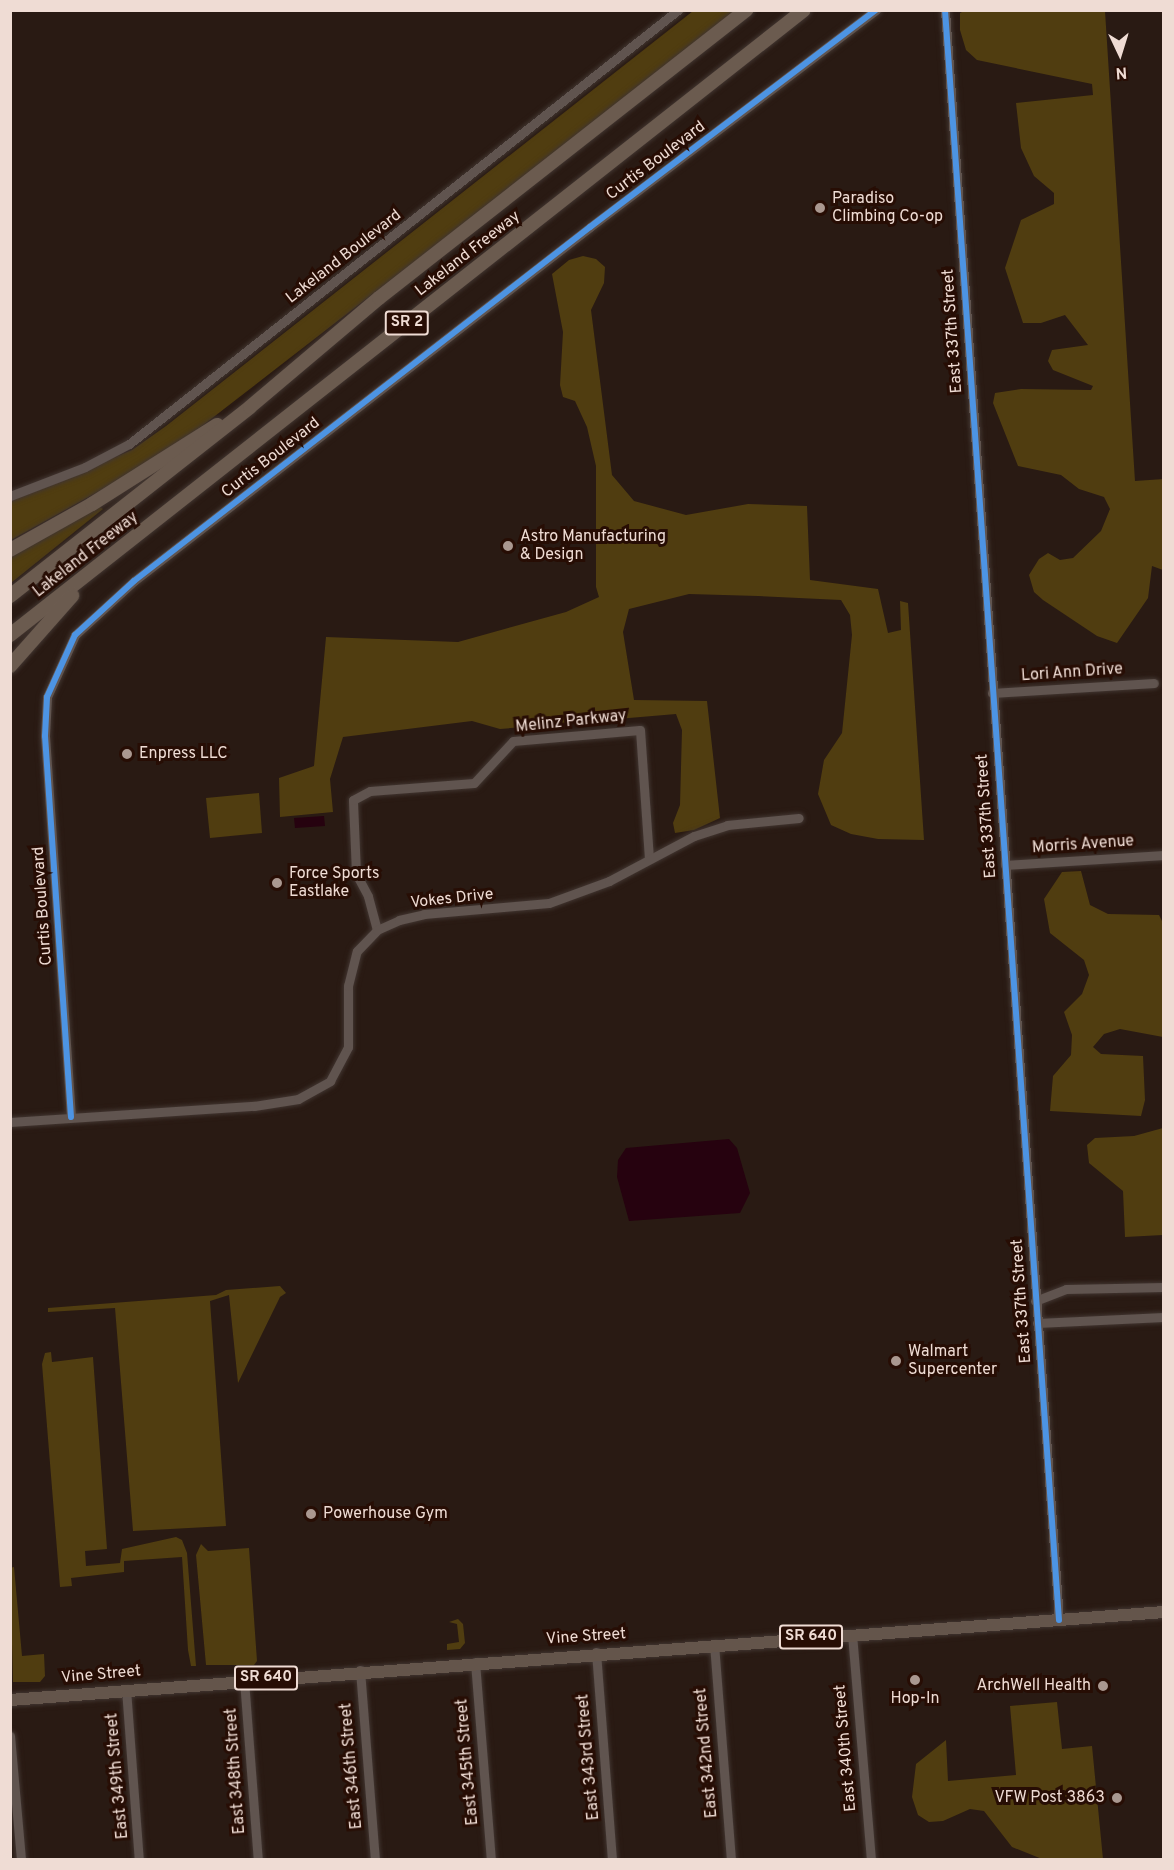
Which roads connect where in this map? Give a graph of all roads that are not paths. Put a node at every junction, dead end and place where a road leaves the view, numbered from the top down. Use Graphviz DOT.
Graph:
graph roads {
  1 [pos="678,10"];
  2 [pos="746,10"];
  3 [pos="804,10"];
  4 [pos="876,10"];
  5 [pos="945,10"];
  6 [pos="250,407"];
  7 [pos="10,495"];
  8 [pos="10,550"];
  9 [pos="104,562"];
  10 [pos="10,596"];
  11 [pos="10,635"];
  12 [pos="10,666"];
  13 [pos="1154,683"];
  14 [pos="992,693"];
  15 [pos="799,818"];
  16 [pos="1164,855"];
  17 [pos="649,858"];
  18 [pos="1005,865"];
  19 [pos="377,930"];
  20 [pos="71,1117"];
  21 [pos="10,1122"];
  22 [pos="1164,1287"];
  23 [pos="1035,1301"];
  24 [pos="1164,1317"];
  25 [pos="1037,1323"];
  26 [pos="1164,1612"];
  27 [pos="1059,1620"];
  28 [pos="852,1634"];
  29 [pos="714,1644"];
  30 [pos="596,1653"];
  31 [pos="475,1662"];
  32 [pos="360,1670"];
  33 [pos="244,1680"];
  34 [pos="126,1689"];
  35 [pos="10,1700"];
  36 [pos="10,1737"];
  37 [pos="21,1860"];
  38 [pos="139,1860"];
  39 [pos="258,1860"];
  40 [pos="375,1860"];
  41 [pos="491,1860"];
  42 [pos="612,1860"];
  43 [pos="731,1860"];
  44 [pos="871,1860"];
  1 -- 7 [label="street, Lakeland Boulevard"];
  2 -- 6 [label="highway, Lakeland Freeway / SR 2"];
  3 -- 9 [label="highway, Lakeland Freeway / SR 2"];
  4 -- 20 [label="street, Curtis Boulevard"];
  5 -- 14 [label="street, East 337th Street"];
  6 -- 8 [label="highway"];
  6 -- 10 [label="highway, Lakeland Freeway / SR 2"];
  9 -- 11 [label="highway, Lakeland Freeway / SR 2"];
  9 -- 12 [label="highway"];
  13 -- 14 [label="street, Lori Ann Drive"];
  14 -- 18 [label="street, East 337th Street"];
  15 -- 17 [label="street, Vokes Drive"];
  16 -- 18 [label="street, Morris Avenue"];
  17 -- 19 [label="street, Vokes Drive"];
  17 -- 19 [label="street, Melinz Parkway"];
  18 -- 23 [label="street, East 337th Street"];
  19 -- 20 [label="street, Vokes Drive"];
  20 -- 21 [label="street"];
  22 -- 23 [label="street"];
  23 -- 25 [label="street, East 337th Street"];
  24 -- 25 [label="street"];
  25 -- 27 [label="street, East 337th Street"];
  26 -- 27 [label="main road, Vine Street / SR 640"];
  27 -- 28 [label="main road, Vine Street / SR 640"];
  28 -- 29 [label="main road, Vine Street / SR 640"];
  28 -- 44 [label="street, East 340th Street"];
  29 -- 30 [label="main road, Vine Street / SR 640"];
  29 -- 43 [label="street, East 342nd Street"];
  30 -- 31 [label="main road, Vine Street / SR 640"];
  30 -- 42 [label="street, East 343rd Street"];
  31 -- 32 [label="main road, Vine Street / SR 640"];
  31 -- 41 [label="street, East 345th Street"];
  32 -- 33 [label="main road, Vine Street / SR 640"];
  32 -- 40 [label="street, East 346th Street"];
  33 -- 34 [label="main road, Vine Street / SR 640"];
  33 -- 39 [label="street, East 348th Street"];
  34 -- 35 [label="main road, Vine Street / SR 640"];
  34 -- 38 [label="street, East 349th Street"];
  36 -- 37 [label="street"];
}
